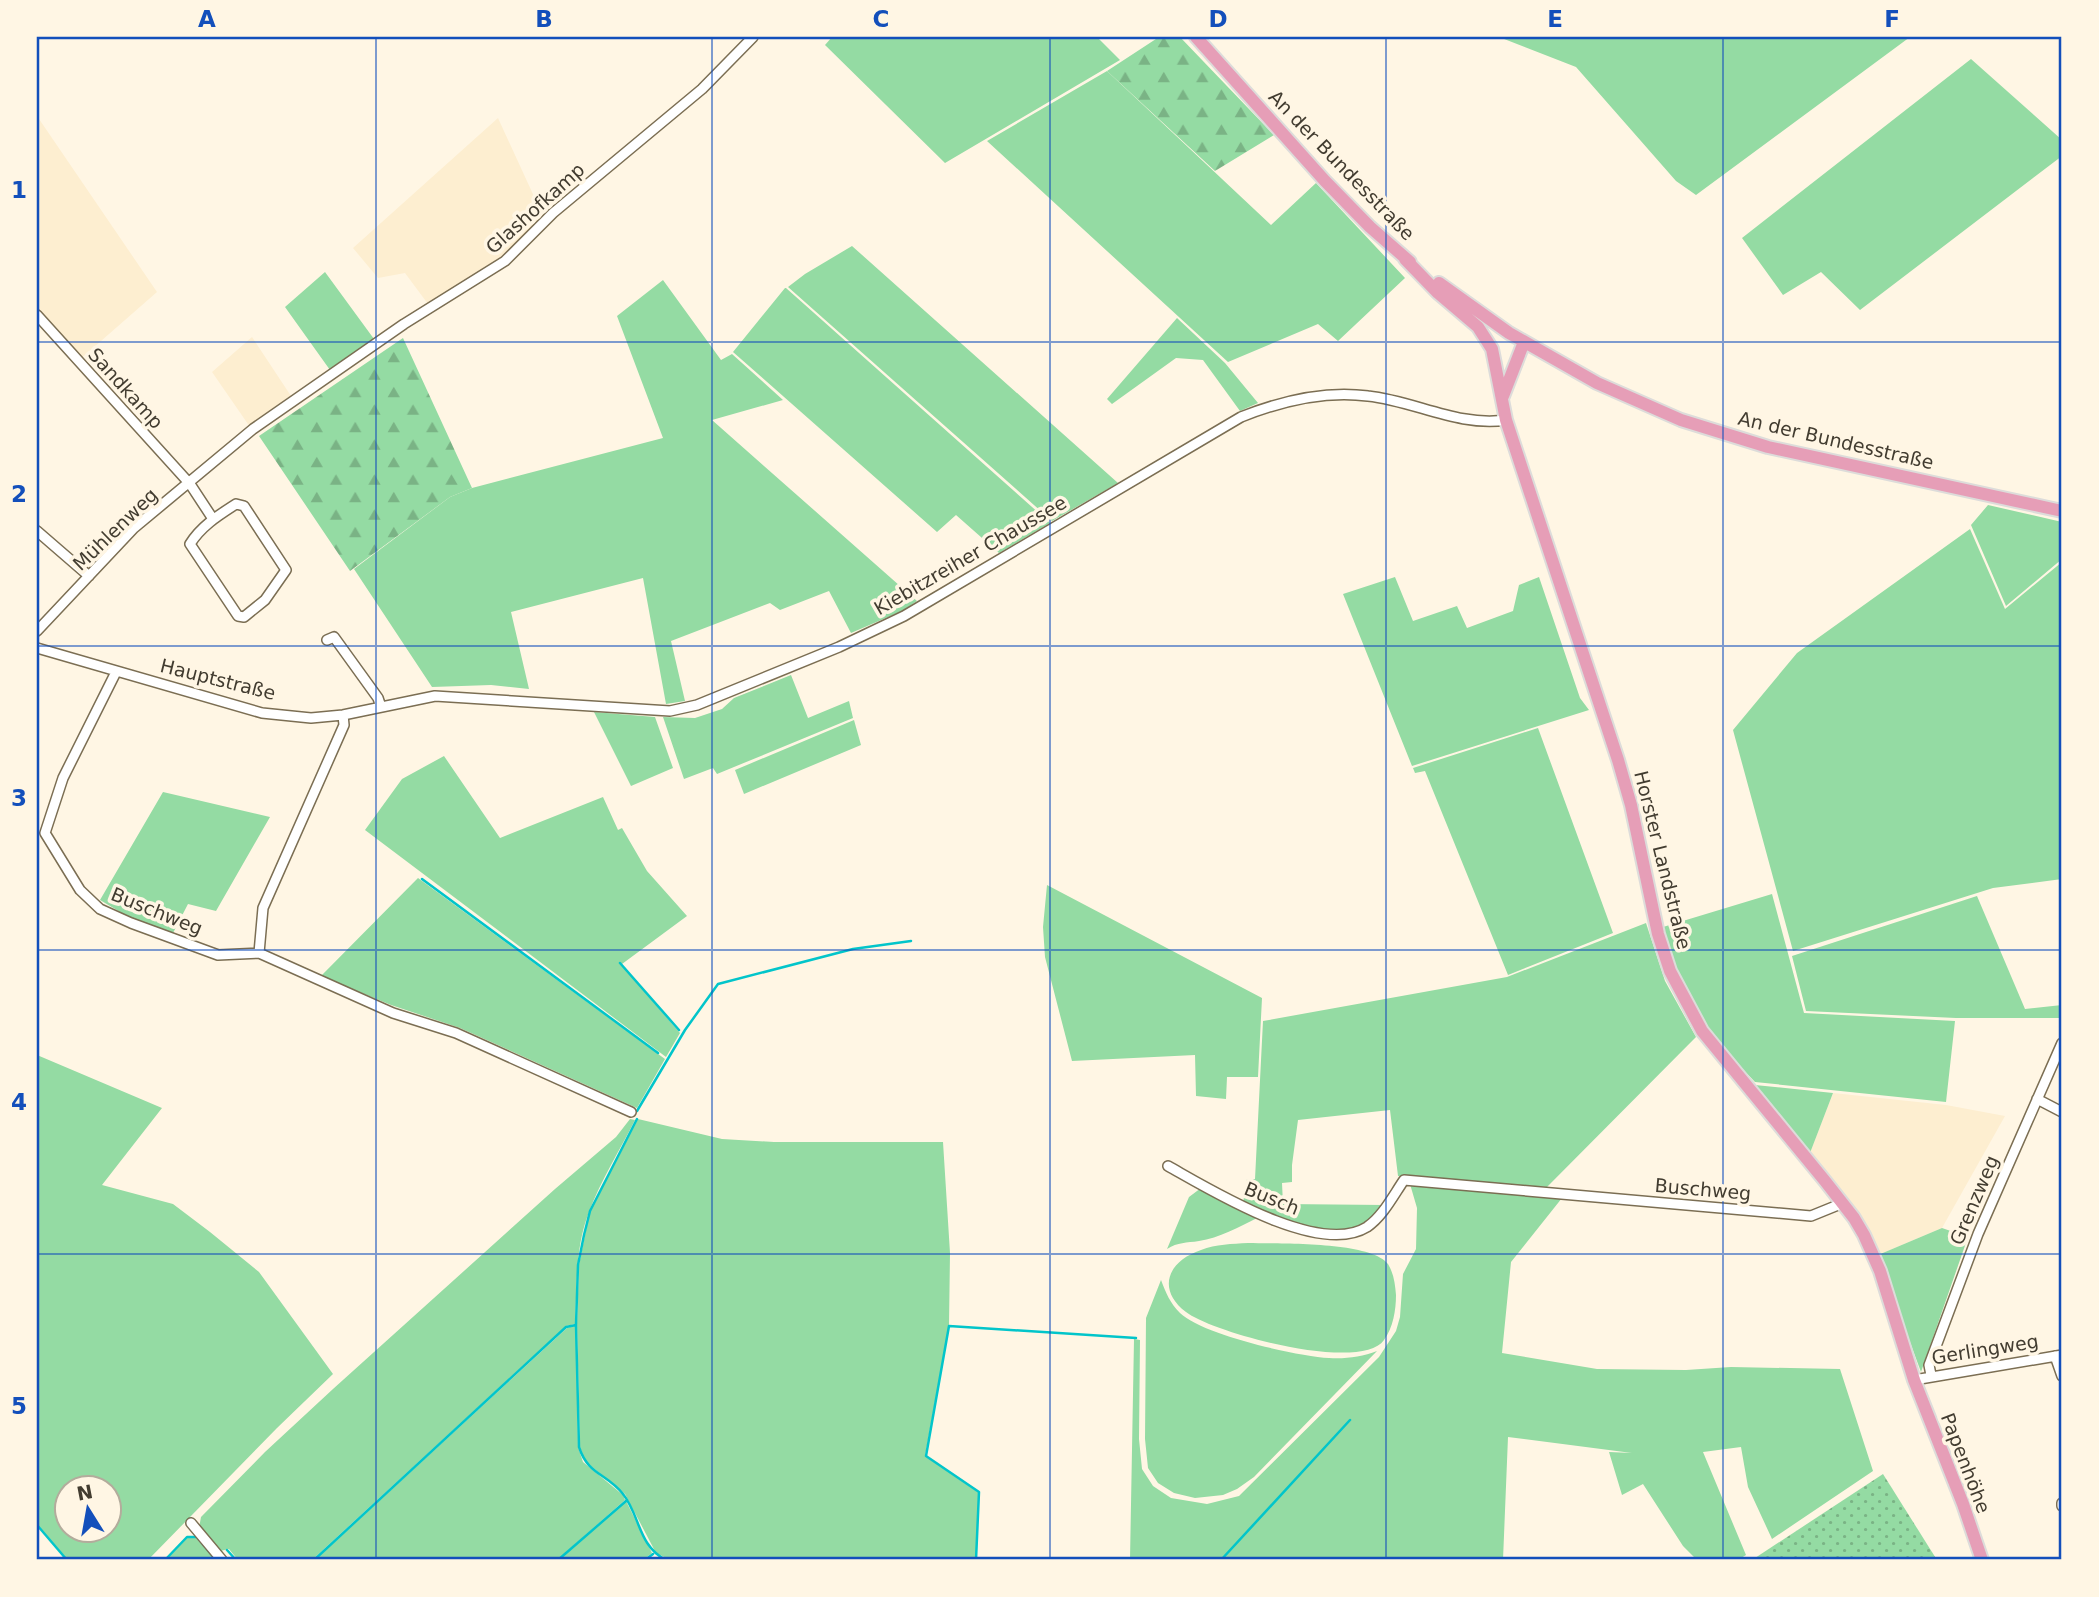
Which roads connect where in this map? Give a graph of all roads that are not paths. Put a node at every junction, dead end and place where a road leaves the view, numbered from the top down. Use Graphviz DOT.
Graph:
graph roads {
  1 [pos="753,37"];
  2 [pos="1196,37"];
  3 [pos="1405,259"];
  4 [pos="37,315"];
  5 [pos="1524,342"];
  6 [pos="1503,396"];
  7 [pos="1506,420"];
  8 [pos="253,429"];
  9 [pos="190,484"];
  10 [pos="2062,511"];
  11 [pos="213,519"];
  12 [pos="37,531"];
  13 [pos="89,576"];
  14 [pos="37,631"];
  15 [pos="327,640"];
  16 [pos="37,648"];
  17 [pos="116,672"];
  18 [pos="435,696"];
  19 [pos="381,707"];
  20 [pos="343,715"];
  21 [pos="259,953"];
  22 [pos="2062,1043"];
  23 [pos="2037,1100"];
  24 [pos="631,1112"];
  25 [pos="2062,1112"];
  26 [pos="1168,1166"];
  27 [pos="1558,1194"];
  28 [pos="1843,1203"];
  29 [pos="2058,1355"];
  30 [pos="1931,1375"];
  31 [pos="2062,1376"];
  32 [pos="1914,1380"];
  33 [pos="191,1522"];
  34 [pos="222,1560"];
  35 [pos="1982,1560"];
  1 -- 8 [label="street, Glashofkamp"];
  2 -- 3 [label="main road, An der Bundesstraße"];
  3 -- 5 [label="main road, An der Bundesstraße"];
  3 -- 6 [label="main road"];
  4 -- 9 [label="street, Sandkamp"];
  5 -- 6 [label="main road"];
  5 -- 10 [label="main road, An der Bundesstraße"];
  6 -- 7 [label="main road"];
  7 -- 18 [label="street, Kiebitzreiher Chaussee"];
  7 -- 28 [label="main road, Horster Landstraße"];
  8 -- 9 [label="street, Mühlenweg"];
  9 -- 11 [label="street, Sandkamp"];
  9 -- 13 [label="street, Mühlenweg"];
  11 -- 11 [label="street"];
  12 -- 13 [label="street"];
  13 -- 14 [label="street, Mühlenweg"];
  15 -- 19 [label="street"];
  16 -- 17 [label="street, Hauptstraße"];
  17 -- 20 [label="street, Hauptstraße"];
  17 -- 21 [label="street, Buschweg"];
  18 -- 19 [label="street, Hauptstraße"];
  19 -- 20 [label="street, Hauptstraße"];
  20 -- 21 [label="street"];
  21 -- 24 [label="street, Buschweg"];
  22 -- 23 [label="street, Grenzweg"];
  23 -- 25 [label="street"];
  23 -- 30 [label="street, Grenzweg"];
  26 -- 27 [label="street, Busch"];
  27 -- 28 [label="street, Buschweg"];
  28 -- 32 [label="main road, Horster Landstraße"];
  29 -- 30 [label="street, Gerlingweg"];
  29 -- 31 [label="street"];
  30 -- 32 [label="street, Gerlingweg"];
  32 -- 35 [label="main road, Papenhöhe"];
  33 -- 34 [label="street"];
}
